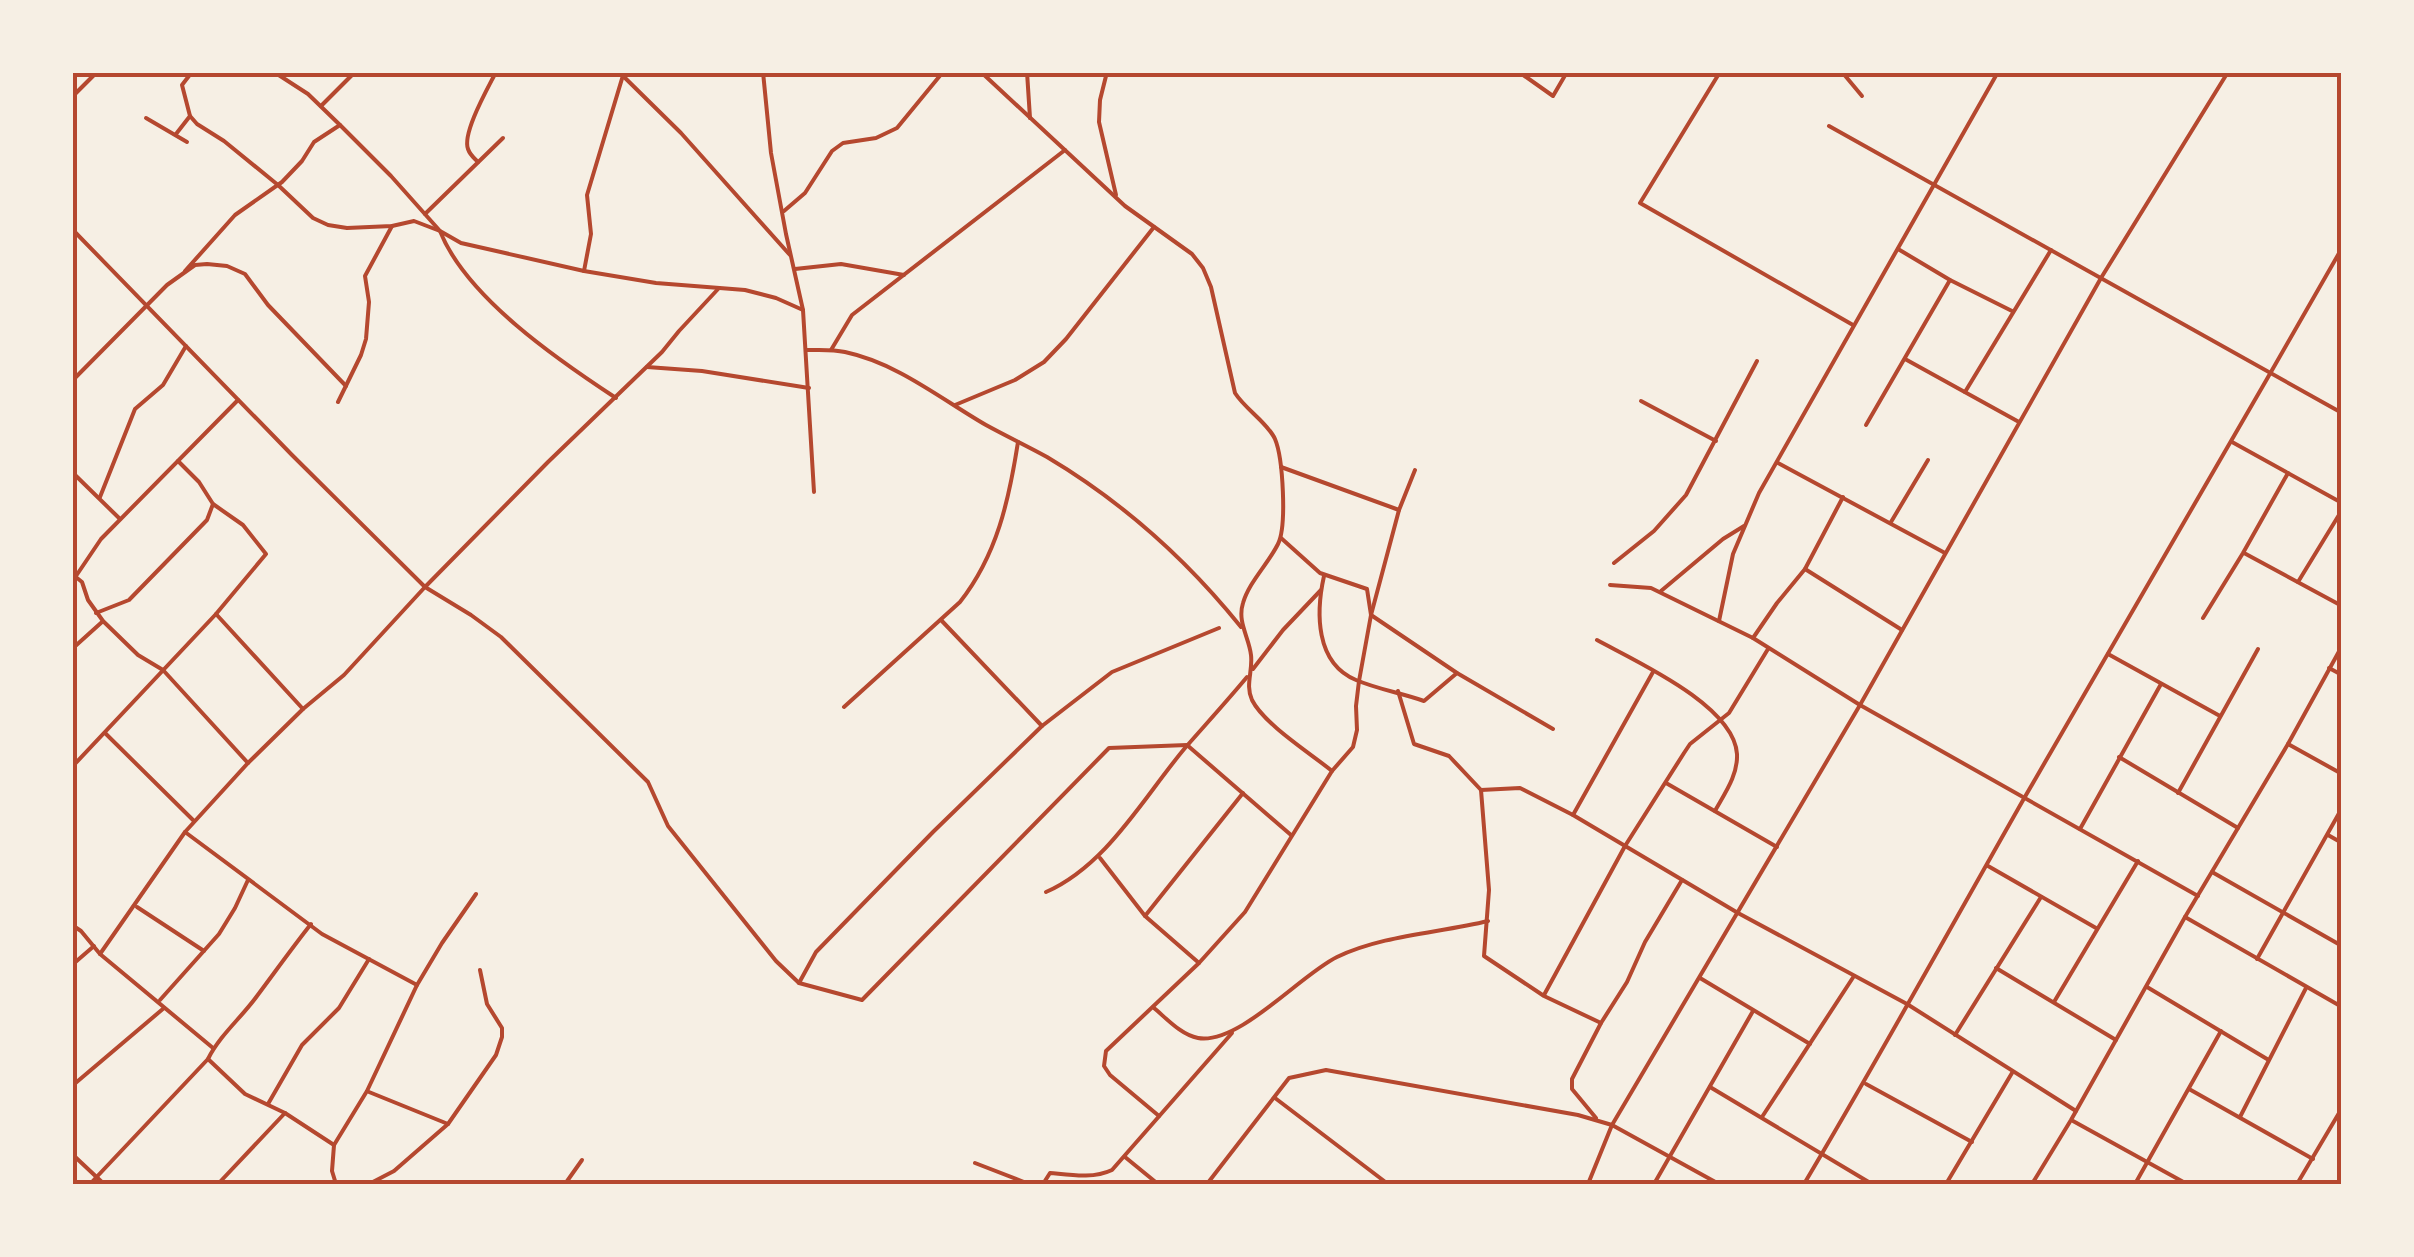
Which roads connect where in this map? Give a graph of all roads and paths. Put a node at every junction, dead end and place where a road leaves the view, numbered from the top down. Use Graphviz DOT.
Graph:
graph roads {
  1 [pos="97,72"];
  2 [pos="192,72"];
  3 [pos="274,72"];
  4 [pos="355,72"];
  5 [pos="496,72"];
  6 [pos="763,72"];
  7 [pos="943,72"];
  8 [pos="980,72"];
  9 [pos="1027,72"];
  10 [pos="1107,72"];
  11 [pos="1519,72"];
  12 [pos="1567,72"];
  13 [pos="1720,72"];
  14 [pos="1842,72"];
  15 [pos="1998,72"];
  16 [pos="2228,72"];
  17 [pos="622,74"];
  18 [pos="1862,96"];
  19 [pos="72,97"];
  20 [pos="321,106"];
  21 [pos="190,116"];
  22 [pos="146,118"];
  23 [pos="1030,118"];
  24 [pos="340,125"];
  25 [pos="1829,126"];
  26 [pos="176,134"];
  27 [pos="503,138"];
  28 [pos="187,142"];
  29 [pos="1065,150"];
  30 [pos="478,162"];
  31 [pos="1934,184"];
  32 [pos="278,185"];
  33 [pos="1116,196"];
  34 [pos="782,212"];
  35 [pos="424,214"];
  36 [pos="392,226"];
  37 [pos="1154,228"];
  38 [pos="72,229"];
  39 [pos="440,232"];
  40 [pos="2342,248"];
  41 [pos="1896,249"];
  42 [pos="2051,250"];
  43 [pos="792,257"];
  44 [pos="795,269"];
  45 [pos="185,270"];
  46 [pos="584,270"];
  47 [pos="904,275"];
  48 [pos="2102,278"];
  49 [pos="1950,280"];
  50 [pos="719,288"];
  51 [pos="147,306"];
  52 [pos="803,310"];
  53 [pos="2012,311"];
  54 [pos="1853,325"];
  55 [pos="186,346"];
  56 [pos="807,350"];
  57 [pos="832,350"];
  58 [pos="1906,359"];
  59 [pos="1757,362"];
  60 [pos="647,367"];
  61 [pos="2270,374"];
  62 [pos="72,381"];
  63 [pos="346,386"];
  64 [pos="809,388"];
  65 [pos="1965,392"];
  66 [pos="616,398"];
  67 [pos="238,399"];
  68 [pos="1641,401"];
  69 [pos="338,402"];
  70 [pos="955,405"];
  71 [pos="2342,413"];
  72 [pos="2019,422"];
  73 [pos="1866,425"];
  74 [pos="1716,441"];
  75 [pos="1018,442"];
  76 [pos="2232,442"];
  77 [pos="178,460"];
  78 [pos="1928,460"];
  79 [pos="1776,462"];
  80 [pos="1280,467"];
  81 [pos="1415,470"];
  82 [pos="72,472"];
  83 [pos="2288,473"];
  84 [pos="814,492"];
  85 [pos="100,497"];
  86 [pos="1843,497"];
  87 [pos="214,504"];
  88 [pos="2342,506"];
  89 [pos="1399,510"];
  90 [pos="120,519"];
  91 [pos="1891,522"];
  92 [pos="1744,526"];
  93 [pos="1281,538"];
  94 [pos="1946,552"];
  95 [pos="2244,553"];
  96 [pos="1614,563"];
  97 [pos="1805,569"];
  98 [pos="74,575"];
  99 [pos="1324,576"];
  100 [pos="2298,582"];
  101 [pos="1610,586"];
  102 [pos="426,588"];
  103 [pos="1321,590"];
  104 [pos="1660,591"];
  105 [pos="2342,606"];
  106 [pos="96,614"];
  107 [pos="216,614"];
  108 [pos="1372,615"];
  109 [pos="2203,618"];
  110 [pos="941,620"];
  111 [pos="1719,621"];
  112 [pos="103,622"];
  113 [pos="1219,628"];
  114 [pos="1244,630"];
  115 [pos="1902,630"];
  116 [pos="1753,638"];
  117 [pos="1597,640"];
  118 [pos="2342,646"];
  119 [pos="72,649"];
  120 [pos="1768,649"];
  121 [pos="2258,649"];
  122 [pos="2108,654"];
  123 [pos="2329,668"];
  124 [pos="163,670"];
  125 [pos="1653,672"];
  126 [pos="1457,673"];
  127 [pos="1249,674"];
  128 [pos="2342,675"];
  129 [pos="1359,682"];
  130 [pos="2161,684"];
  131 [pos="1398,692"];
  132 [pos="1860,704"];
  133 [pos="844,707"];
  134 [pos="303,709"];
  135 [pos="2220,716"];
  136 [pos="1721,720"];
  137 [pos="1042,726"];
  138 [pos="1553,729"];
  139 [pos="105,733"];
  140 [pos="2288,744"];
  141 [pos="1188,745"];
  142 [pos="2119,757"];
  143 [pos="248,763"];
  144 [pos="72,767"];
  145 [pos="1332,772"];
  146 [pos="2342,774"];
  147 [pos="1666,783"];
  148 [pos="1481,790"];
  149 [pos="2178,792"];
  150 [pos="1243,793"];
  151 [pos="2024,799"];
  152 [pos="2342,808"];
  153 [pos="1715,811"];
  154 [pos="1573,814"];
  155 [pos="194,821"];
  156 [pos="2080,828"];
  157 [pos="2238,828"];
  158 [pos="185,832"];
  159 [pos="2326,834"];
  160 [pos="1292,835"];
  161 [pos="2342,843"];
  162 [pos="1625,846"];
  163 [pos="1777,847"];
  164 [pos="1098,856"];
  165 [pos="2138,861"];
  166 [pos="1988,866"];
  167 [pos="2212,872"];
  168 [pos="248,880"];
  169 [pos="1682,880"];
  170 [pos="1046,892"];
  171 [pos="476,894"];
  172 [pos="2041,896"];
  173 [pos="2198,896"];
  174 [pos="135,906"];
  175 [pos="1738,913"];
  176 [pos="2282,913"];
  177 [pos="1145,916"];
  178 [pos="2185,917"];
  179 [pos="1488,921"];
  180 [pos="310,924"];
  181 [pos="72,925"];
  182 [pos="2098,929"];
  183 [pos="94,946"];
  184 [pos="2342,946"];
  185 [pos="204,950"];
  186 [pos="100,954"];
  187 [pos="369,958"];
  188 [pos="2257,958"];
  189 [pos="1199,963"];
  190 [pos="72,965"];
  191 [pos="1996,968"];
  192 [pos="480,970"];
  193 [pos="1854,976"];
  194 [pos="1700,978"];
  195 [pos="799,982"];
  196 [pos="417,985"];
  197 [pos="2307,987"];
  198 [pos="2147,988"];
  199 [pos="1544,996"];
  200 [pos="159,1002"];
  201 [pos="2054,1002"];
  202 [pos="1907,1004"];
  203 [pos="165,1007"];
  204 [pos="1154,1008"];
  205 [pos="2342,1008"];
  206 [pos="1753,1011"];
  207 [pos="1601,1023"];
  208 [pos="1235,1029"];
  209 [pos="2220,1031"];
  210 [pos="1955,1035"];
  211 [pos="2116,1040"];
  212 [pos="1810,1044"];
  213 [pos="213,1048"];
  214 [pos="208,1059"];
  215 [pos="2268,1060"];
  216 [pos="2012,1073"];
  217 [pos="1864,1084"];
  218 [pos="72,1086"];
  219 [pos="1710,1086"];
  220 [pos="2189,1089"];
  221 [pos="368,1091"];
  222 [pos="1275,1098"];
  223 [pos="268,1104"];
  224 [pos="2342,1108"];
  225 [pos="2076,1111"];
  226 [pos="285,1113"];
  227 [pos="1159,1116"];
  228 [pos="1762,1117"];
  229 [pos="2240,1117"];
  230 [pos="2071,1120"];
  231 [pos="1598,1121"];
  232 [pos="448,1124"];
  233 [pos="1612,1125"];
  234 [pos="1972,1142"];
  235 [pos="334,1145"];
  236 [pos="1822,1153"];
  237 [pos="72,1154"];
  238 [pos="1670,1156"];
  239 [pos="1125,1157"];
  240 [pos="2313,1159"];
  241 [pos="582,1160"];
  242 [pos="2147,1162"];
  243 [pos="975,1163"];
  244 [pos="97,1178"];
  245 [pos="90,1184"];
  246 [pos="104,1184"];
  247 [pos="218,1184"];
  248 [pos="336,1184"];
  249 [pos="369,1184"];
  250 [pos="565,1184"];
  251 [pos="1029,1184"];
  252 [pos="1043,1184"];
  253 [pos="1158,1184"];
  254 [pos="1207,1184"];
  255 [pos="1388,1184"];
  256 [pos="1588,1184"];
  257 [pos="1654,1184"];
  258 [pos="1718,1184"];
  259 [pos="1804,1184"];
  260 [pos="1872,1184"];
  261 [pos="1946,1184"];
  262 [pos="2032,1184"];
  263 [pos="2135,1184"];
  264 [pos="2187,1184"];
  265 [pos="2297,1184"];
  1 -- 19 [label="street"];
  2 -- 21 [label="street"];
  3 -- 20 [label="street"];
  4 -- 20 [label="street"];
  5 -- 30 [label="street"];
  6 -- 34 [label="street"];
  7 -- 34 [label="street"];
  8 -- 23 [label="street"];
  9 -- 23 [label="street"];
  10 -- 33 [label="street"];
  11 -- 12 [label="street"];
  13 -- 54 [label="street"];
  14 -- 18 [label="street"];
  15 -- 31 [label="street"];
  16 -- 48 [label="street"];
  17 -- 43 [label="street"];
  17 -- 46 [label="street"];
  20 -- 24 [label="street"];
  21 -- 26 [label="street"];
  21 -- 32 [label="street"];
  22 -- 26 [label="street"];
  23 -- 29 [label="street"];
  24 -- 32 [label="street"];
  24 -- 35 [label="street"];
  25 -- 31 [label="street"];
  26 -- 28 [label="street"];
  27 -- 30 [label="street"];
  29 -- 33 [label="street"];
  29 -- 47 [label="street"];
  30 -- 35 [label="street"];
  31 -- 41 [label="street"];
  31 -- 42 [label="street"];
  32 -- 36 [label="street"];
  32 -- 45 [label="street"];
  33 -- 37 [label="street"];
  34 -- 43 [label="street"];
  35 -- 39 [label="street"];
  36 -- 39 [label="street"];
  36 -- 63 [label="street"];
  37 -- 70 [label="street"];
  37 -- 80 [label="street"];
  38 -- 51 [label="street"];
  39 -- 46 [label="street"];
  39 -- 66 [label="street"];
  40 -- 61 [label="street"];
  41 -- 49 [label="street"];
  41 -- 54 [label="street"];
  42 -- 48 [label="street"];
  42 -- 53 [label="street"];
  43 -- 44 [label="street"];
  44 -- 47 [label="street"];
  44 -- 52 [label="street"];
  45 -- 51 [label="street"];
  45 -- 63 [label="street"];
  46 -- 50 [label="street"];
  47 -- 57 [label="street"];
  48 -- 61 [label="street"];
  48 -- 72 [label="street"];
  49 -- 53 [label="street"];
  49 -- 58 [label="street"];
  50 -- 52 [label="street"];
  50 -- 60 [label="street"];
  51 -- 55 [label="street"];
  51 -- 62 [label="street"];
  52 -- 56 [label="street"];
  53 -- 65 [label="street"];
  54 -- 79 [label="street"];
  55 -- 67 [label="street"];
  55 -- 85 [label="street"];
  56 -- 57 [label="street"];
  56 -- 64 [label="street"];
  57 -- 70 [label="street"];
  58 -- 65 [label="street"];
  58 -- 73 [label="street"];
  59 -- 74 [label="street"];
  60 -- 64 [label="street"];
  60 -- 66 [label="street"];
  61 -- 71 [label="street"];
  61 -- 76 [label="street"];
  63 -- 69 [label="street"];
  64 -- 84 [label="street"];
  65 -- 72 [label="street"];
  66 -- 102 [label="street"];
  67 -- 77 [label="street"];
  67 -- 102 [label="street"];
  68 -- 74 [label="street"];
  70 -- 75 [label="street"];
  72 -- 94 [label="street"];
  74 -- 96 [label="street"];
  75 -- 110 [label="street"];
  75 -- 114 [label="street"];
  76 -- 83 [label="street"];
  76 -- 122 [label="street"];
  77 -- 87 [label="street"];
  77 -- 90 [label="street"];
  78 -- 91 [label="street"];
  79 -- 86 [label="street"];
  79 -- 92 [label="street"];
  80 -- 89 [label="street"];
  80 -- 93 [label="street"];
  81 -- 89 [label="street"];
  82 -- 85 [label="street"];
  83 -- 88 [label="street"];
  83 -- 95 [label="street"];
  85 -- 90 [label="street"];
  86 -- 91 [label="street"];
  86 -- 97 [label="street"];
  87 -- 106 [label="street"];
  87 -- 107 [label="street"];
  88 -- 100 [label="street"];
  89 -- 108 [label="street"];
  90 -- 98 [label="street"];
  91 -- 94 [label="street"];
  92 -- 104 [label="street"];
  92 -- 111 [label="street"];
  93 -- 99 [label="street"];
  93 -- 114 [label="street"];
  94 -- 115 [label="street"];
  95 -- 100 [label="street"];
  95 -- 109 [label="street"];
  97 -- 115 [label="street"];
  97 -- 116 [label="street"];
  98 -- 106 [label="street"];
  99 -- 103 [label="street"];
  99 -- 108 [label="street"];
  100 -- 105 [label="street"];
  101 -- 104 [label="street"];
  102 -- 134 [label="street"];
  102 -- 195 [label="street"];
  103 -- 127 [label="street"];
  103 -- 129 [label="street"];
  104 -- 111 [label="street"];
  106 -- 112 [label="street"];
  107 -- 124 [label="street"];
  107 -- 134 [label="street"];
  108 -- 126 [label="street"];
  108 -- 129 [label="street"];
  110 -- 133 [label="street"];
  110 -- 137 [label="street"];
  111 -- 116 [label="street"];
  112 -- 119 [label="street"];
  112 -- 124 [label="street"];
  113 -- 137 [label="street"];
  114 -- 127 [label="street"];
  115 -- 132 [label="street"];
  116 -- 120 [label="street"];
  117 -- 125 [label="street"];
  118 -- 123 [label="street"];
  120 -- 132 [label="street"];
  120 -- 136 [label="street"];
  121 -- 135 [label="street"];
  122 -- 130 [label="street"];
  122 -- 151 [label="street"];
  123 -- 128 [label="street"];
  123 -- 140 [label="street"];
  124 -- 139 [label="street"];
  124 -- 143 [label="street"];
  125 -- 136 [label="street"];
  125 -- 154 [label="street"];
  126 -- 131 [label="street"];
  126 -- 138 [label="street"];
  127 -- 141 [label="street"];
  127 -- 145 [label="street"];
  129 -- 131 [label="street"];
  129 -- 145 [label="street"];
  130 -- 135 [label="street"];
  130 -- 142 [label="street"];
  131 -- 148 [label="street"];
  132 -- 151 [label="street"];
  132 -- 163 [label="street"];
  134 -- 143 [label="street"];
  135 -- 149 [label="street"];
  136 -- 147 [label="street"];
  136 -- 153 [label="street"];
  137 -- 195 [label="street"];
  139 -- 144 [label="street"];
  139 -- 155 [label="street"];
  140 -- 146 [label="street"];
  140 -- 157 [label="street"];
  141 -- 150 [label="street"];
  141 -- 164 [label="street"];
  141 -- 195 [label="street"];
  142 -- 149 [label="street"];
  142 -- 156 [label="street"];
  143 -- 155 [label="street"];
  145 -- 160 [label="street"];
  147 -- 153 [label="street"];
  147 -- 162 [label="street"];
  148 -- 154 [label="street"];
  148 -- 179 [label="street"];
  149 -- 157 [label="street"];
  150 -- 160 [label="street"];
  150 -- 177 [label="street"];
  151 -- 156 [label="street"];
  151 -- 166 [label="street"];
  152 -- 159 [label="street"];
  153 -- 163 [label="street"];
  154 -- 162 [label="street"];
  155 -- 158 [label="street"];
  156 -- 165 [label="street"];
  157 -- 167 [label="street"];
  158 -- 168 [label="street"];
  158 -- 174 [label="street"];
  159 -- 161 [label="street"];
  159 -- 176 [label="street"];
  160 -- 189 [label="street"];
  162 -- 169 [label="street"];
  162 -- 199 [label="street"];
  163 -- 175 [label="street"];
  164 -- 170 [label="street"];
  164 -- 177 [label="street"];
  165 -- 173 [label="street"];
  165 -- 182 [label="street"];
  166 -- 172 [label="street"];
  166 -- 202 [label="street"];
  167 -- 173 [label="street"];
  167 -- 176 [label="street"];
  168 -- 180 [label="street"];
  168 -- 185 [label="street"];
  169 -- 175 [label="street"];
  169 -- 207 [label="street"];
  171 -- 196 [label="street"];
  172 -- 182 [label="street"];
  172 -- 191 [label="street"];
  173 -- 178 [label="street"];
  174 -- 185 [label="street"];
  174 -- 186 [label="street"];
  175 -- 193 [label="street"];
  175 -- 194 [label="street"];
  176 -- 184 [label="street"];
  176 -- 188 [label="street"];
  177 -- 189 [label="street"];
  178 -- 188 [label="street"];
  178 -- 198 [label="street"];
  179 -- 199 [label="street"];
  179 -- 208 [label="street"];
  180 -- 187 [label="street"];
  180 -- 213 [label="street"];
  181 -- 183 [label="street"];
  182 -- 201 [label="street"];
  183 -- 186 [label="street"];
  183 -- 190 [label="street"];
  185 -- 200 [label="street"];
  186 -- 200 [label="street"];
  187 -- 196 [label="street"];
  187 -- 223 [label="street"];
  188 -- 197 [label="street"];
  189 -- 204 [label="street"];
  191 -- 201 [label="street"];
  191 -- 210 [label="street"];
  192 -- 232 [label="street"];
  193 -- 202 [label="street"];
  193 -- 212 [label="street"];
  194 -- 206 [label="street"];
  194 -- 233 [label="street"];
  196 -- 221 [label="street"];
  197 -- 205 [label="street"];
  197 -- 215 [label="street"];
  198 -- 209 [label="street"];
  198 -- 211 [label="street"];
  199 -- 207 [label="street"];
  200 -- 203 [label="street"];
  201 -- 211 [label="street"];
  202 -- 210 [label="street"];
  202 -- 217 [label="street"];
  203 -- 213 [label="street"];
  203 -- 218 [label="street"];
  204 -- 208 [label="street"];
  204 -- 227 [label="street"];
  206 -- 212 [label="street"];
  206 -- 219 [label="street"];
  207 -- 231 [label="street"];
  208 -- 227 [label="street"];
  209 -- 215 [label="street"];
  209 -- 220 [label="street"];
  210 -- 216 [label="street"];
  211 -- 225 [label="street"];
  212 -- 228 [label="street"];
  213 -- 214 [label="street"];
  214 -- 223 [label="street"];
  214 -- 244 [label="street"];
  215 -- 229 [label="street"];
  216 -- 225 [label="street"];
  216 -- 234 [label="street"];
  217 -- 234 [label="street"];
  217 -- 236 [label="street"];
  219 -- 228 [label="street"];
  219 -- 238 [label="street"];
  220 -- 229 [label="street"];
  220 -- 242 [label="street"];
  221 -- 232 [label="street"];
  221 -- 235 [label="street"];
  222 -- 231 [label="street"];
  222 -- 254 [label="street"];
  222 -- 255 [label="street"];
  223 -- 226 [label="street"];
  224 -- 240 [label="street"];
  225 -- 230 [label="street"];
  226 -- 235 [label="street"];
  226 -- 247 [label="street"];
  227 -- 239 [label="street"];
  228 -- 236 [label="street"];
  229 -- 240 [label="street"];
  230 -- 242 [label="street"];
  230 -- 262 [label="street"];
  231 -- 233 [label="street"];
  232 -- 249 [label="street"];
  233 -- 238 [label="street"];
  233 -- 256 [label="street"];
  234 -- 261 [label="street"];
  235 -- 248 [label="street"];
  236 -- 259 [label="street"];
  236 -- 260 [label="street"];
  237 -- 244 [label="street"];
  238 -- 257 [label="street"];
  238 -- 258 [label="street"];
  239 -- 252 [label="street"];
  239 -- 253 [label="street"];
  240 -- 265 [label="street"];
  241 -- 250 [label="street"];
  242 -- 263 [label="street"];
  242 -- 264 [label="street"];
  243 -- 251 [label="street"];
  244 -- 245 [label="street"];
  244 -- 246 [label="street"];
}
